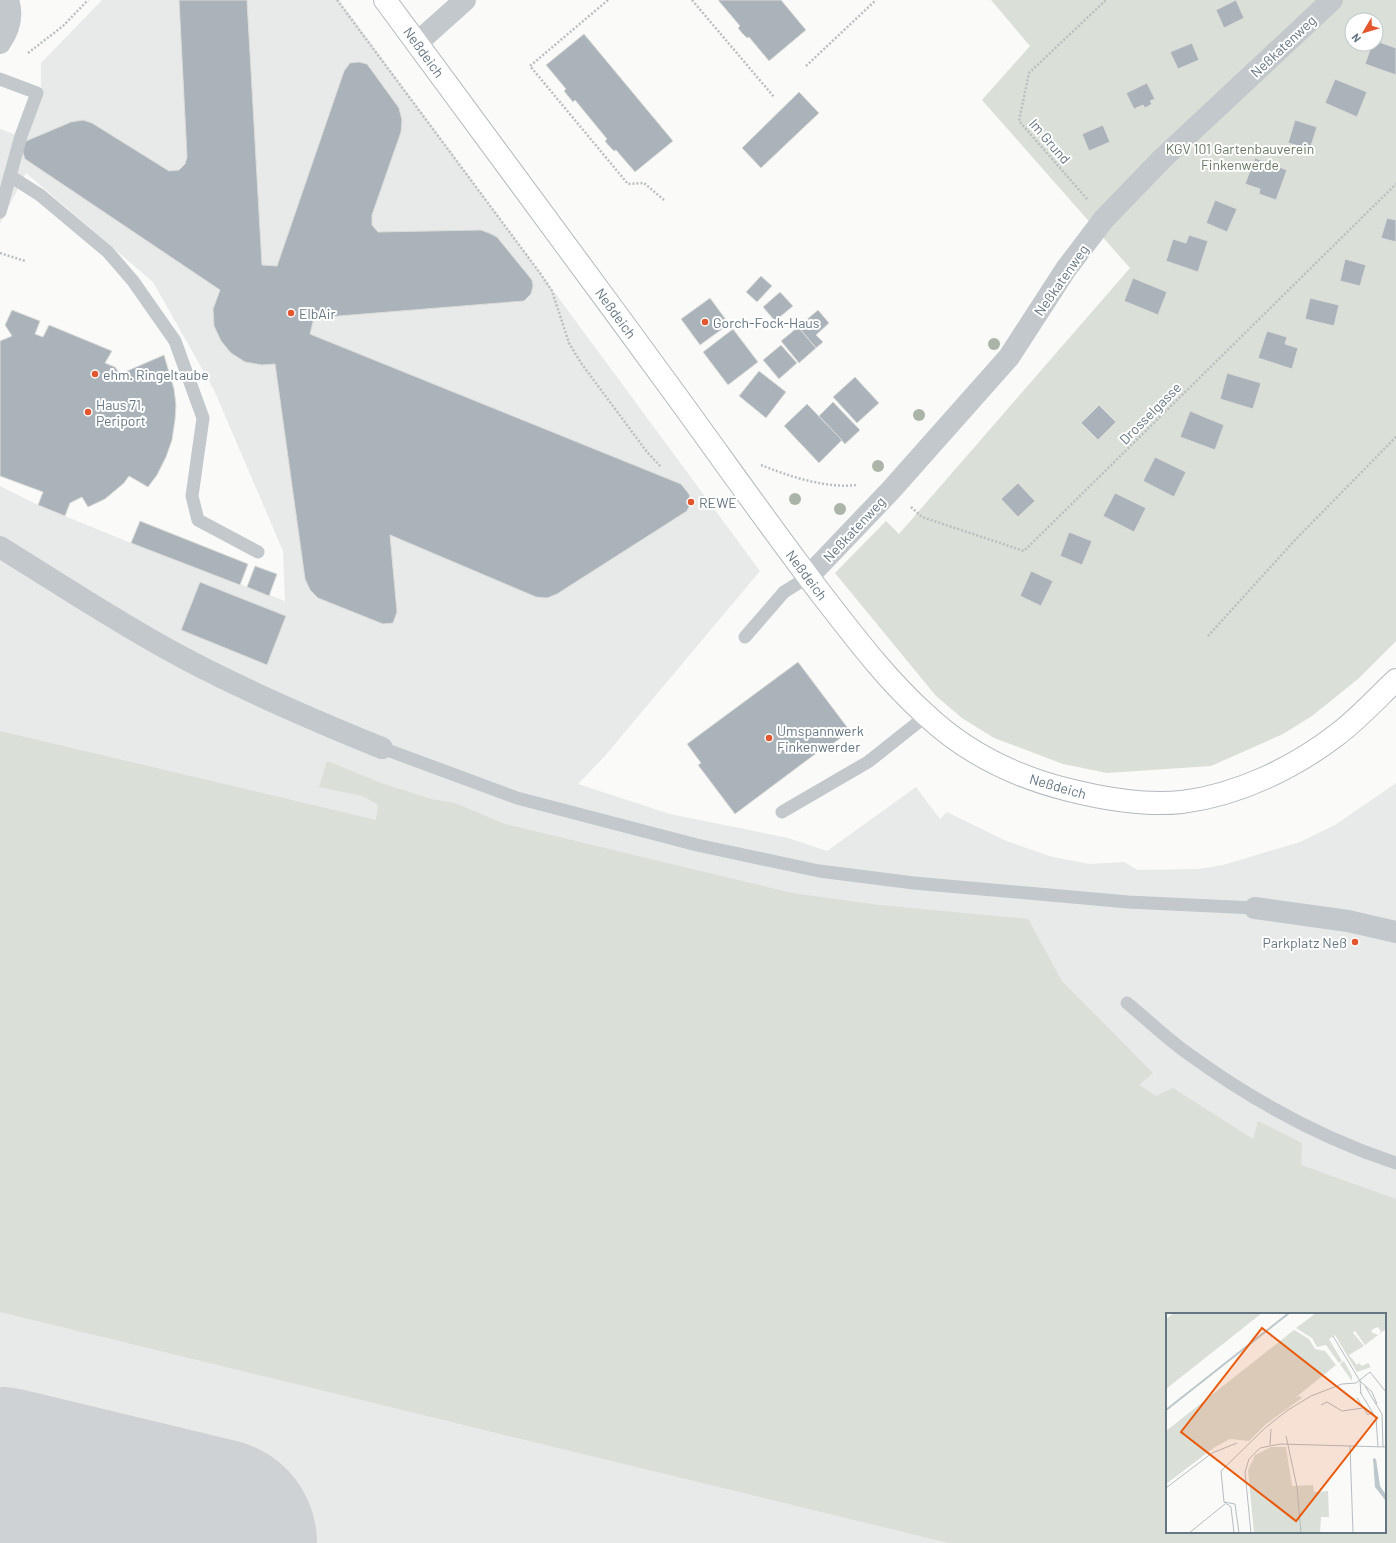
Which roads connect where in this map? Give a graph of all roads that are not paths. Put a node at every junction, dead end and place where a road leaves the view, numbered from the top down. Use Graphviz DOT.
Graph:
graph roads {
  1 [pos="385,0"];
  2 [pos="465,0"];
  3 [pos="1332,0"];
  4 [pos="11,2"];
  5 [pos="0,43"];
  6 [pos="417,43"];
  7 [pos="0,79"];
  8 [pos="10,176"];
  9 [pos="0,212"];
  10 [pos="0,547"];
  11 [pos="258,552"];
  12 [pos="808,577"];
  13 [pos="745,637"];
  14 [pos="1396,680"];
  15 [pos="926,716"];
  16 [pos="382,748"];
  17 [pos="782,812"];
  18 [pos="1255,908"];
  19 [pos="1396,932"];
  20 [pos="1127,1003"];
  21 [pos="1396,1162"];
  1 -- 6 [label="street, Neßdeich"];
  2 -- 6 [label="street"];
  3 -- 12 [label="street, Neßkatenweg"];
  4 -- 5 [label="street"];
  6 -- 12 [label="street, Neßdeich"];
  7 -- 8 [label="lane"];
  8 -- 9 [label="lane"];
  8 -- 11 [label="lane"];
  10 -- 16 [label="street"];
  12 -- 13 [label="lane"];
  12 -- 15 [label="street, Neßdeich"];
  14 -- 15 [label="street, Neßdeich"];
  15 -- 17 [label="lane"];
  16 -- 18 [label="lane"];
  18 -- 19 [label="street"];
  20 -- 21 [label="lane"];
}
